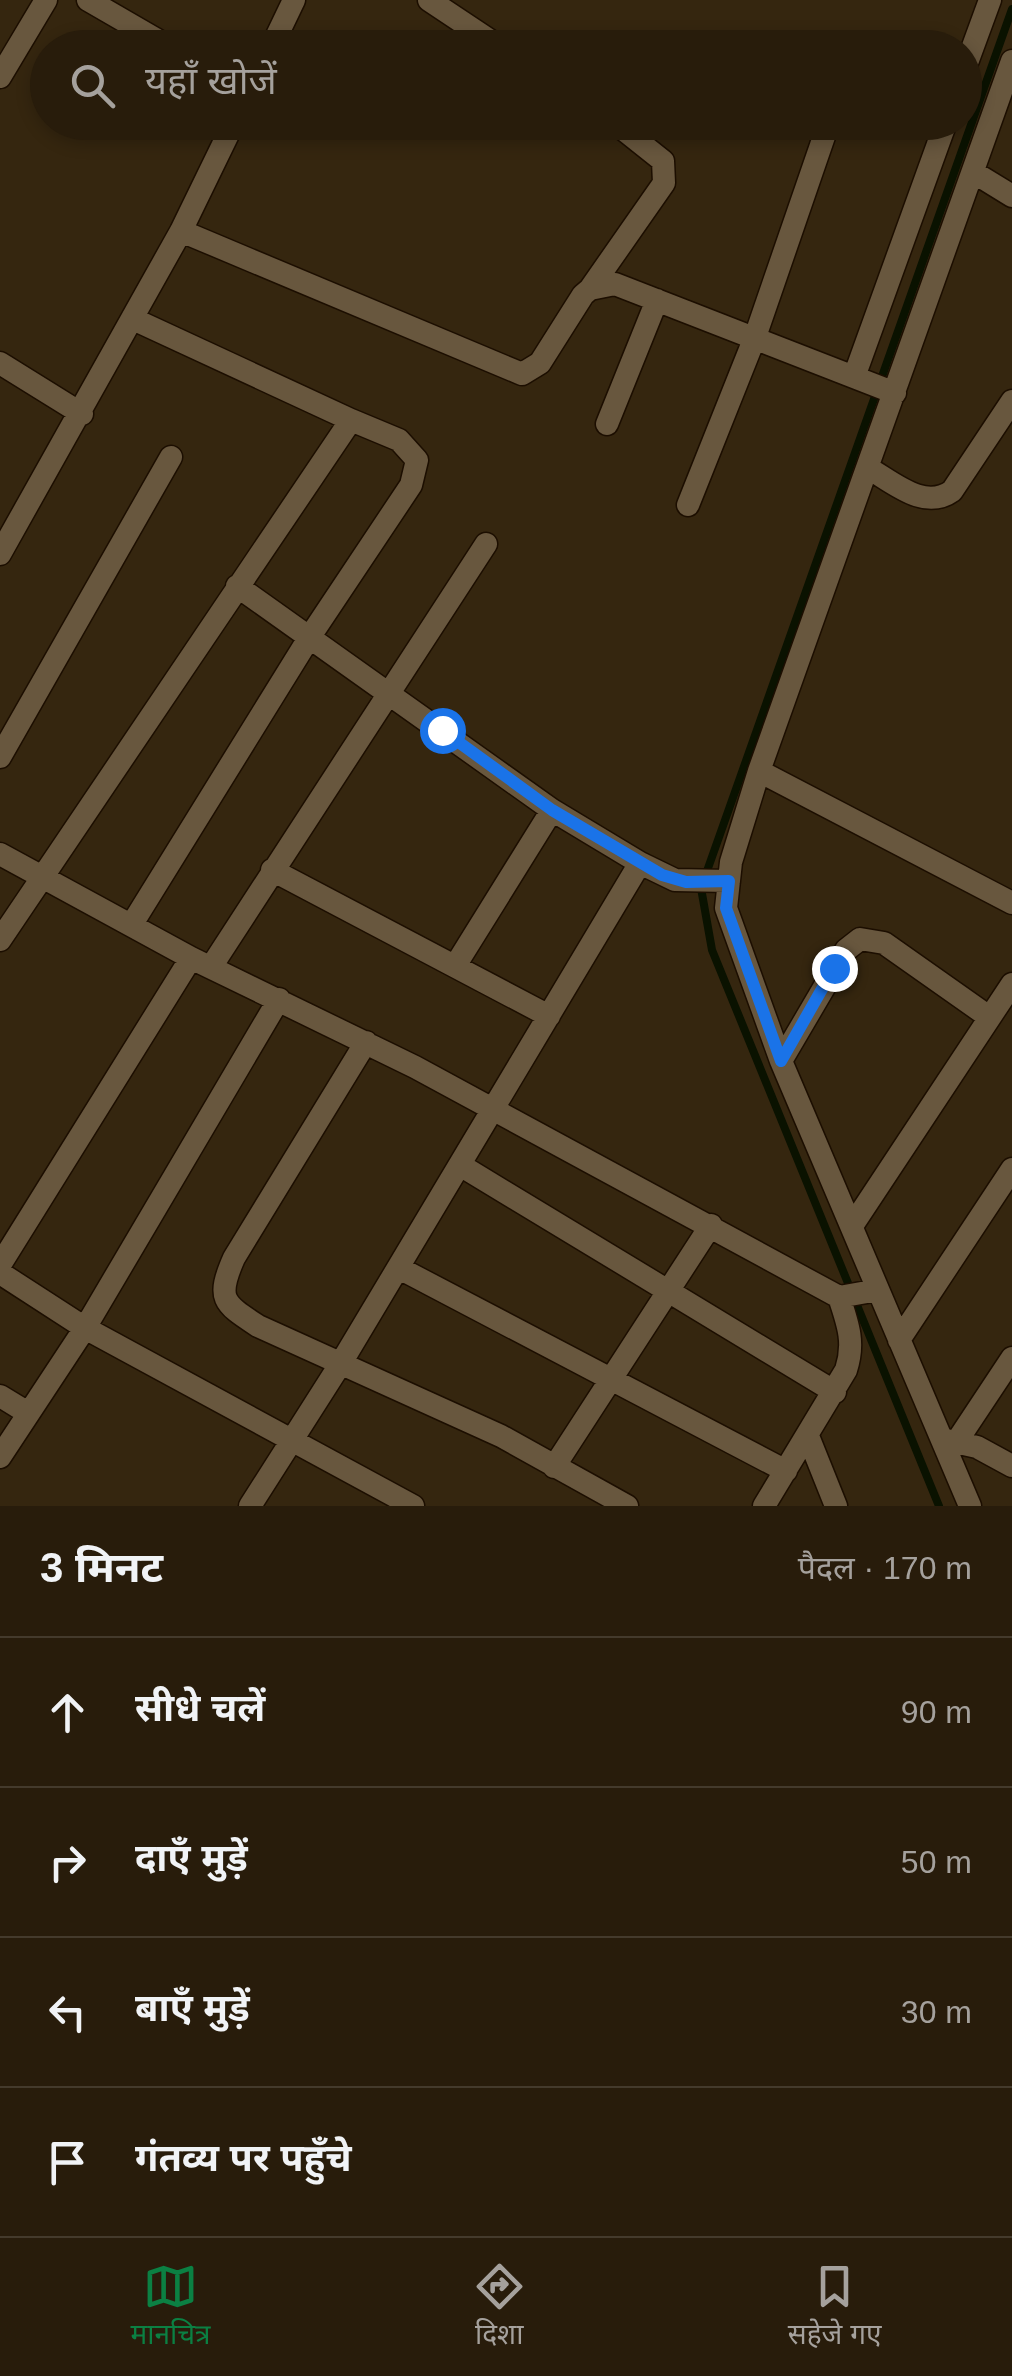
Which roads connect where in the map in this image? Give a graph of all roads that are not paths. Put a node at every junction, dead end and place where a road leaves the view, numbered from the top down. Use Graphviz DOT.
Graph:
graph roads {
  1 [pos="46,0"];
  2 [pos="88,0"];
  3 [pos="294,0"];
  4 [pos="429,0"];
  5 [pos="990,0"];
  6 [pos="140,30"];
  7 [pos="280,30"];
  8 [pos="474,30"];
  9 [pos="979,30"];
  10 [pos="1011,68"];
  11 [pos="0,77"];
  12 [pos="225,140"];
  13 [pos="637,140"];
  14 [pos="823,140"];
  15 [pos="941,140"];
  16 [pos="973,172"];
  17 [pos="1012,196"];
  18 [pos="182,231"];
  19 [pos="590,289"];
  20 [pos="657,300"];
  21 [pos="134,319"];
  22 [pos="755,337"];
  23 [pos="0,363"];
  24 [pos="875,385"];
  25 [pos="1012,401"];
  26 [pos="82,414"];
  27 [pos="351,420"];
  28 [pos="607,424"];
  29 [pos="171,457"];
  30 [pos="868,468"];
  31 [pos="688,505"];
  32 [pos="486,544"];
  33 [pos="0,554"];
  34 [pos="237,586"];
  35 [pos="309,638"];
  36 [pos="387,690"];
  37 [pos="0,757"];
  38 [pos="759,771"];
  39 [pos="552,810"];
  40 [pos="0,854"];
  41 [pos="640,864"];
  42 [pos="272,870"];
  43 [pos="40,876"];
  44 [pos="723,881"];
  45 [pos="1012,903"];
  46 [pos="132,924"];
  47 [pos="0,940"];
  48 [pos="201,962"];
  49 [pos="455,966"];
  50 [pos="1012,984"];
  51 [pos="279,999"];
  52 [pos="549,1016"];
  53 [pos="988,1017"];
  54 [pos="366,1042"];
  55 [pos="781,1061"];
  56 [pos="494,1109"];
  57 [pos="460,1164"];
  58 [pos="1012,1169"];
  59 [pos="711,1225"];
  60 [pos="852,1226"];
  61 [pos="398,1268"];
  62 [pos="0,1269"];
  63 [pos="668,1292"];
  64 [pos="859,1295"];
  65 [pos="85,1328"];
  66 [pos="899,1340"];
  67 [pos="1012,1358"];
  68 [pos="341,1363"];
  69 [pos="611,1379"];
  70 [pos="835,1392"];
  71 [pos="0,1396"];
  72 [pos="28,1413"];
  73 [pos="808,1436"];
  74 [pos="950,1440"];
  75 [pos="288,1441"];
  76 [pos="0,1458"];
  77 [pos="1012,1466"];
  78 [pos="554,1467"];
  79 [pos="786,1471"];
  80 [pos="250,1506"];
  81 [pos="413,1506"];
  82 [pos="627,1506"];
  83 [pos="764,1506"];
  84 [pos="836,1506"];
  85 [pos="970,1506"];
  1 -- 11 [label="street"];
  2 -- 6 [label="street"];
  3 -- 7 [label="street"];
  4 -- 8 [label="street"];
  5 -- 9 [label="street"];
  10 -- 16 [label="street"];
  12 -- 18 [label="street"];
  13 -- 19 [label="street"];
  14 -- 22 [label="street"];
  15 -- 24 [label="street"];
  16 -- 17 [label="street"];
  16 -- 24 [label="street"];
  18 -- 19 [label="street"];
  18 -- 21 [label="street"];
  19 -- 20 [label="street"];
  20 -- 22 [label="street"];
  20 -- 28 [label="street"];
  21 -- 26 [label="street"];
  21 -- 27 [label="street"];
  22 -- 24 [label="street"];
  22 -- 31 [label="street"];
  23 -- 26 [label="street"];
  24 -- 30 [label="street"];
  25 -- 30 [label="street"];
  26 -- 33 [label="street"];
  27 -- 34 [label="street"];
  27 -- 35 [label="street"];
  29 -- 37 [label="street"];
  30 -- 38 [label="street"];
  32 -- 36 [label="street"];
  34 -- 35 [label="street"];
  34 -- 43 [label="street"];
  35 -- 36 [label="street"];
  35 -- 46 [label="street"];
  36 -- 39 [label="street"];
  36 -- 42 [label="street"];
  38 -- 44 [label="street"];
  38 -- 45 [label="street"];
  39 -- 41 [label="street"];
  39 -- 49 [label="street"];
  40 -- 43 [label="street"];
  41 -- 44 [label="street"];
  41 -- 52 [label="street"];
  42 -- 48 [label="street"];
  42 -- 49 [label="street"];
  43 -- 46 [label="street"];
  43 -- 47 [label="street"];
  44 -- 55 [label="street"];
  46 -- 48 [label="street"];
  48 -- 51 [label="street"];
  48 -- 62 [label="street"];
  49 -- 52 [label="street"];
  50 -- 53 [label="street"];
  51 -- 54 [label="street"];
  51 -- 65 [label="street"];
  52 -- 56 [label="street"];
  53 -- 55 [label="street"];
  53 -- 60 [label="street"];
  54 -- 56 [label="street"];
  54 -- 68 [label="street"];
  55 -- 60 [label="street"];
  56 -- 57 [label="street"];
  56 -- 59 [label="street"];
  57 -- 61 [label="street"];
  57 -- 63 [label="street"];
  58 -- 66 [label="street"];
  59 -- 63 [label="street"];
  59 -- 64 [label="street"];
  60 -- 64 [label="street"];
  61 -- 68 [label="street"];
  61 -- 69 [label="street"];
  62 -- 65 [label="street"];
  63 -- 69 [label="street"];
  63 -- 70 [label="street"];
  64 -- 66 [label="street"];
  64 -- 70 [label="street"];
  65 -- 72 [label="street"];
  65 -- 75 [label="street"];
  66 -- 74 [label="street"];
  67 -- 74 [label="street"];
  68 -- 75 [label="street"];
  68 -- 78 [label="street"];
  69 -- 78 [label="street"];
  69 -- 79 [label="street"];
  70 -- 73 [label="street"];
  71 -- 72 [label="street"];
  72 -- 76 [label="street"];
  73 -- 79 [label="street"];
  73 -- 84 [label="street"];
  74 -- 77 [label="street"];
  74 -- 85 [label="street"];
  75 -- 80 [label="street"];
  75 -- 81 [label="street"];
  78 -- 82 [label="street"];
  79 -- 83 [label="street"];
}
